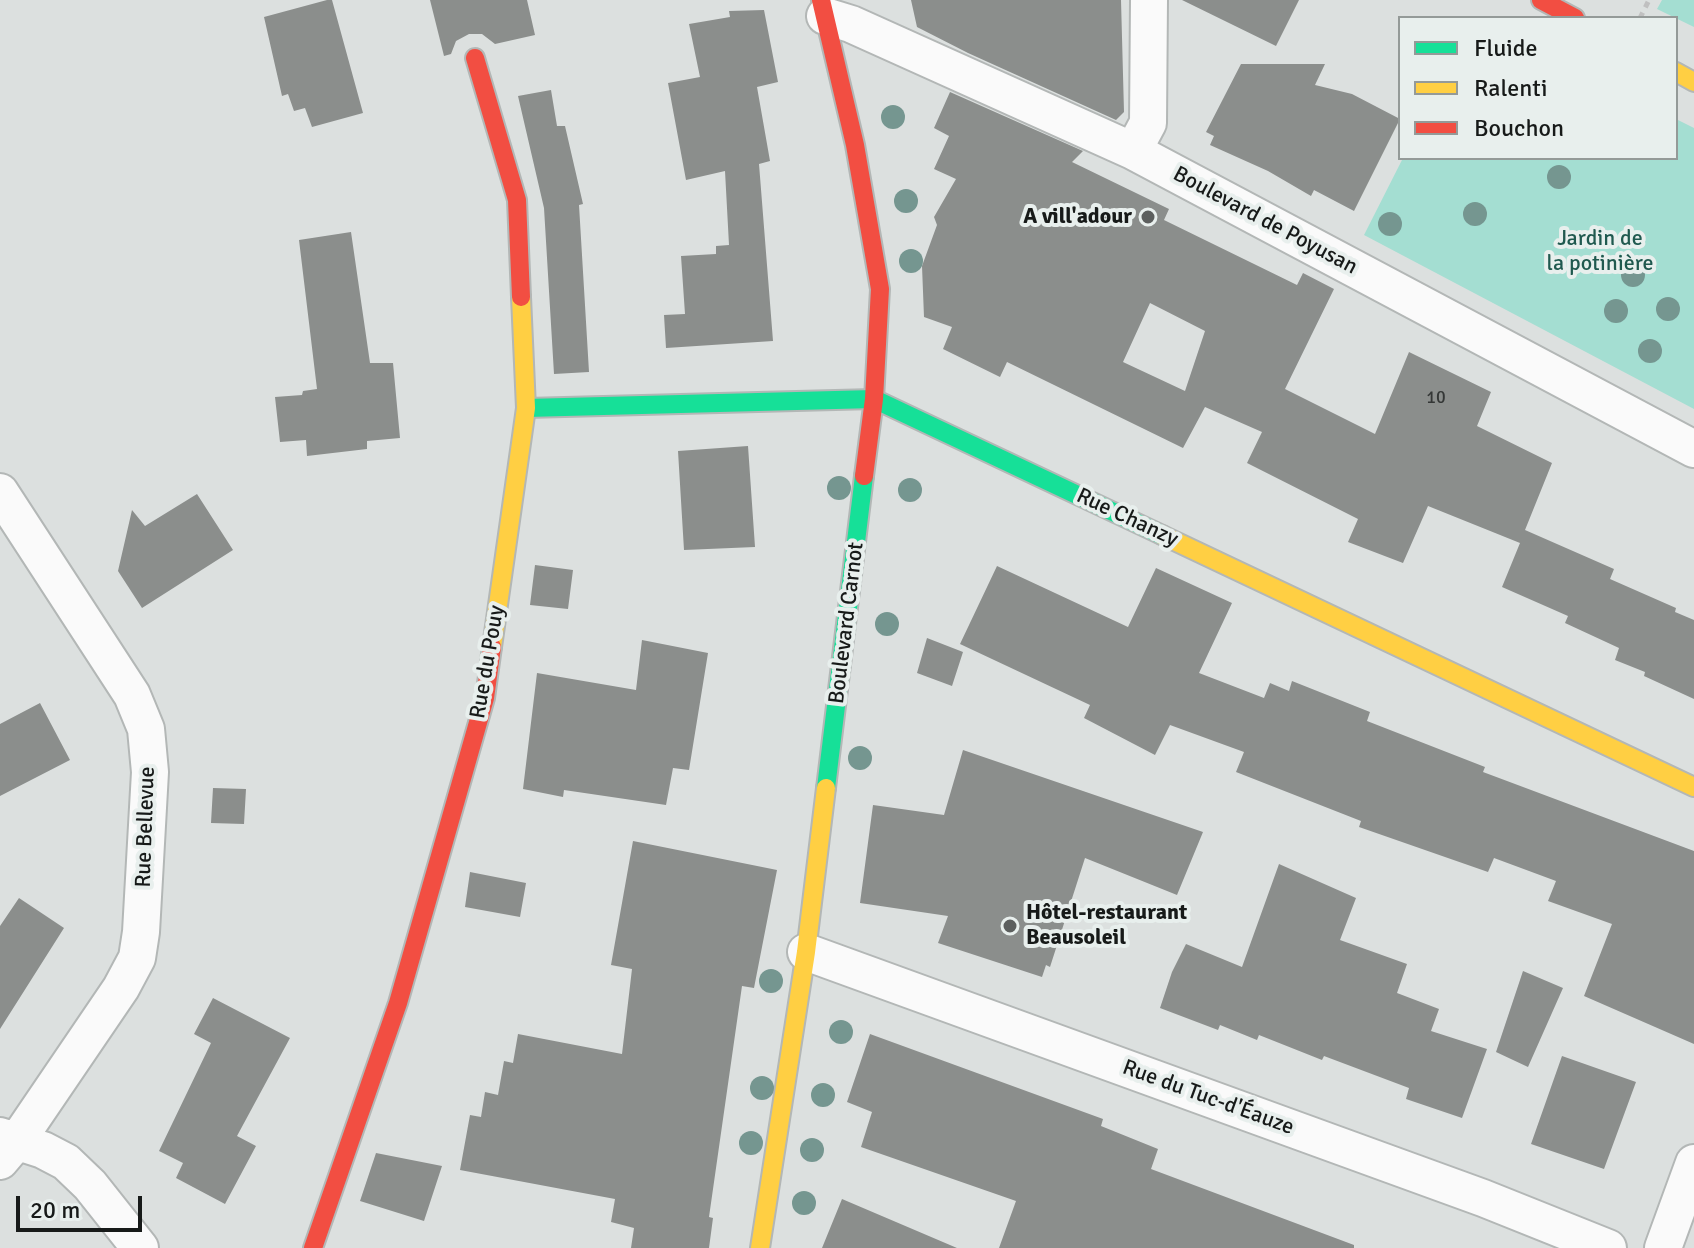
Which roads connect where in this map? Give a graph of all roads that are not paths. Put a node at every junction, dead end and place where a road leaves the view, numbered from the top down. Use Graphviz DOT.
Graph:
graph roads {
  1 [pos="1149,0"];
  2 [pos="1541,0"];
  3 [pos="823,8"];
  4 [pos="1571,16"];
  5 [pos="475,58"];
  6 [pos="1133,151"];
  7 [pos="874,399"];
  8 [pos="526,408"];
  9 [pos="1694,449"];
  10 [pos="0,492"];
  11 [pos="1694,787"];
  12 [pos="806,952"];
  13 [pos="6,1146"];
  14 [pos="1694,1163"];
  15 [pos="140,1248"];
  16 [pos="313,1248"];
  17 [pos="760,1248"];
  18 [pos="1608,1248"];
  19 [pos="1663,1248"];
  1 -- 6 [label="street"];
  2 -- 4 [label="street"];
  3 -- 6 [label="street, Boulevard de Poyusan"];
  3 -- 7 [label="street, Boulevard Carnot"];
  5 -- 8 [label="street, Rue du Pouy"];
  6 -- 9 [label="street, Boulevard de Poyusan"];
  7 -- 8 [label="street, Rue Chanzy"];
  7 -- 11 [label="street, Rue Chanzy"];
  7 -- 12 [label="street, Boulevard Carnot"];
  8 -- 16 [label="street, Rue du Pouy"];
  10 -- 13 [label="street, Rue Bellevue"];
  12 -- 17 [label="street, Boulevard Carnot"];
  12 -- 18 [label="street, Rue du Tuc-d'Éauze"];
  13 -- 15 [label="street"];
  14 -- 19 [label="street"];
}
